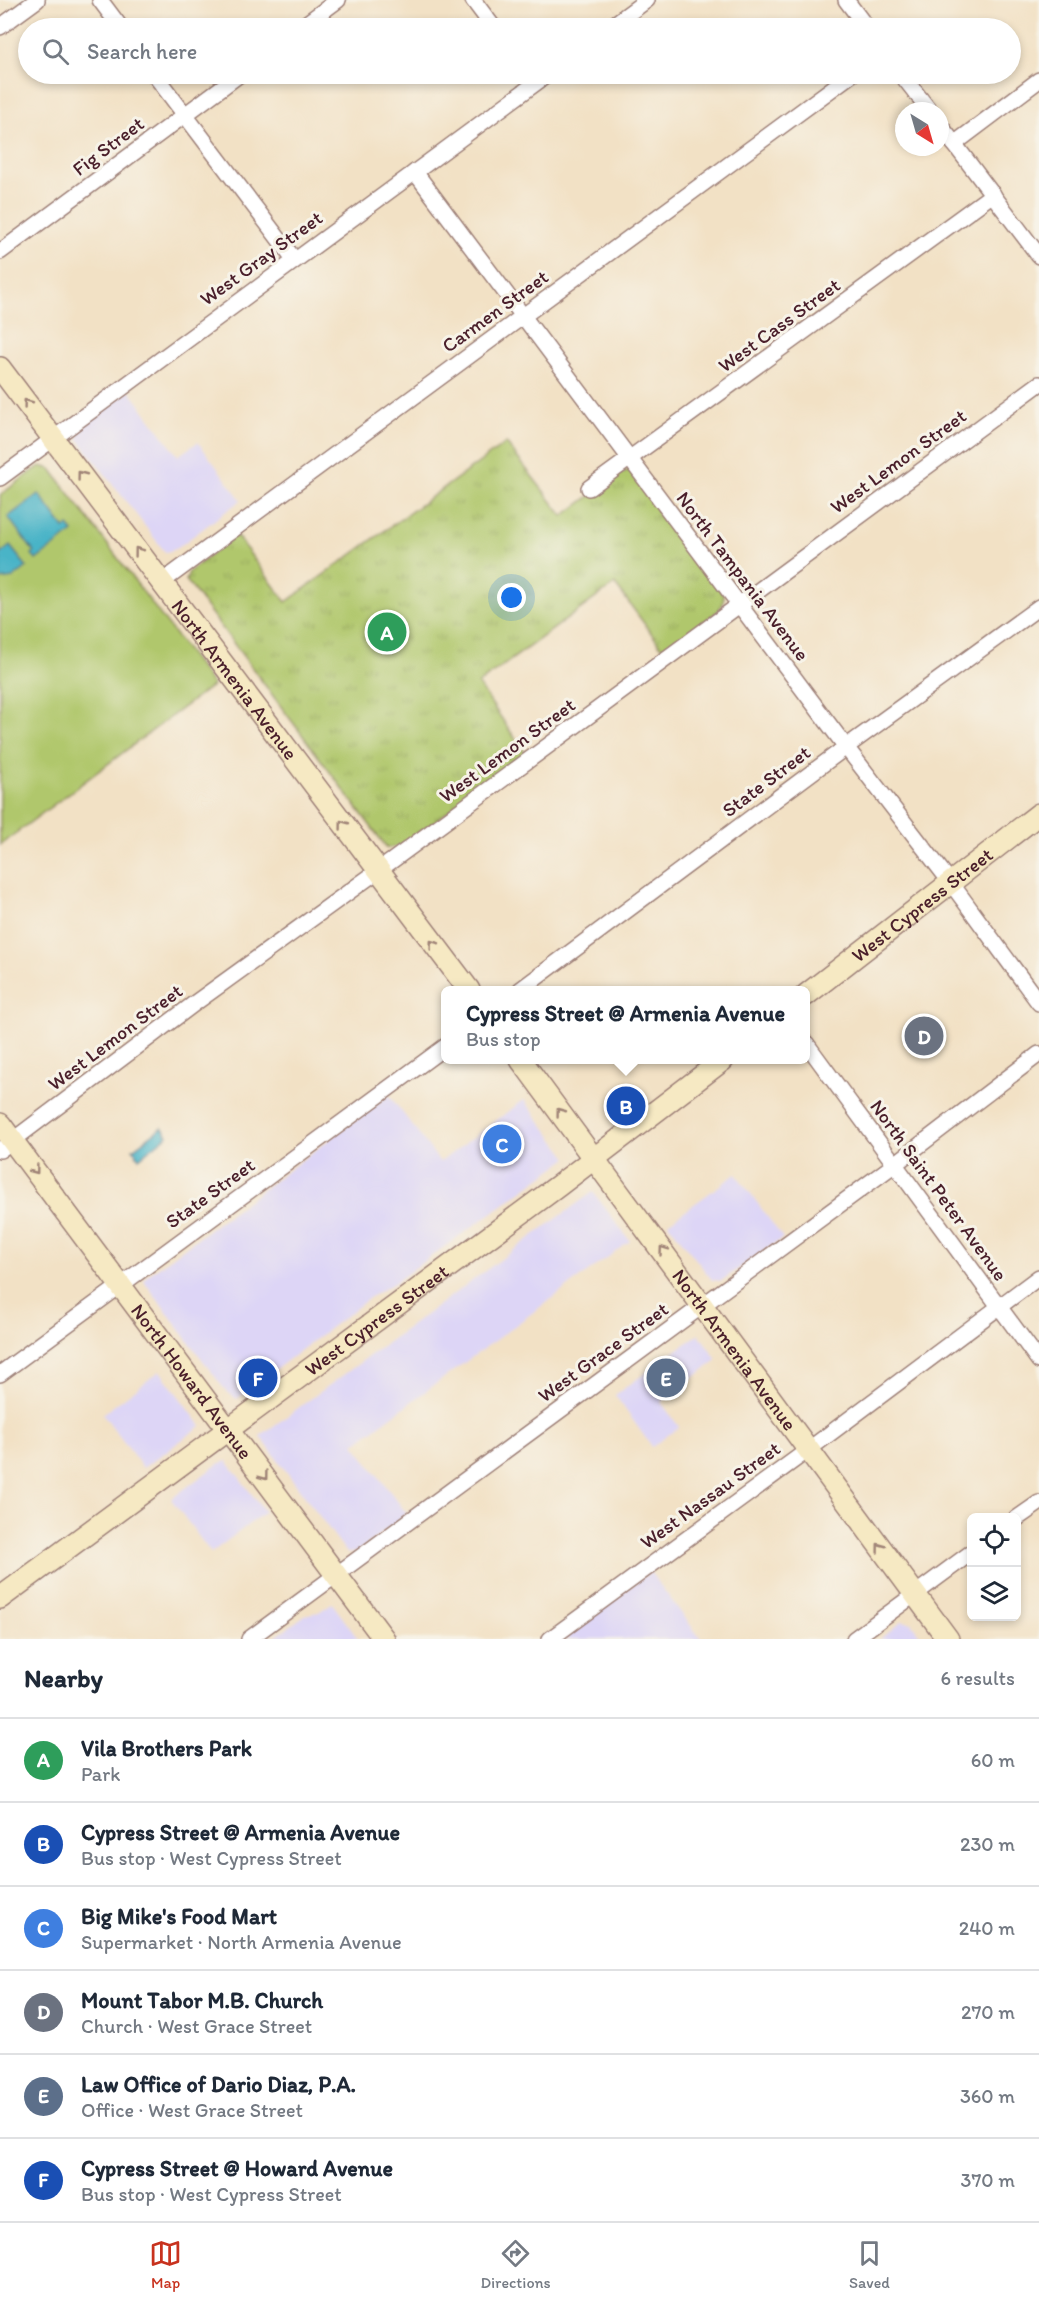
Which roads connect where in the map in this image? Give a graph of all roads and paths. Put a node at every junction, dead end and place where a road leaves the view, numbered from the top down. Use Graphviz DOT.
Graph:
graph roads {
  1 [pos="37,0"];
  2 [pos="100,0"];
  3 [pos="338,0"];
  4 [pos="473,0"];
  5 [pos="647,0"];
  6 [pos="846,0"];
  7 [pos="114,18"];
  8 [pos="314,18"];
  9 [pos="486,18"];
  10 [pos="623,18"];
  11 [pos="860,18"];
  12 [pos="0,27"];
  13 [pos="1039,80"];
  14 [pos="162,84"];
  15 [pos="227,84"];
  16 [pos="527,84"];
  17 [pos="838,84"];
  18 [pos="909,84"];
  19 [pos="923,102"];
  20 [pos="185,115"];
  21 [pos="949,137"];
  22 [pos="954,144"];
  23 [pos="414,172"];
  24 [pos="993,194"];
  25 [pos="0,252"];
  26 [pos="1039,256"];
  27 [pos="294,259"];
  28 [pos="522,317"];
  29 [pos="0,368"];
  30 [pos="1039,384"];
  31 [pos="53,438"];
  32 [pos="630,460"];
  33 [pos="0,478"];
  34 [pos="589,488"];
  35 [pos="162,582"];
  36 [pos="739,605"];
  37 [pos="1039,607"];
  38 [pos="846,747"];
  39 [pos="1039,814"];
  40 [pos="378,871"];
  41 [pos="951,883"];
  42 [pos="466,986"];
  43 [pos="525,986"];
  44 [pos="810,992"];
  45 [pos="1039,1003"];
  46 [pos="810,1048"];
  47 [pos="441,1050"];
  48 [pos="1039,1054"];
  49 [pos="525,1064"];
  50 [pos="717,1064"];
  51 [pos="4,1138"];
  52 [pos="595,1159"];
  53 [pos="894,1164"];
  54 [pos="1039,1277"];
  55 [pos="121,1284"];
  56 [pos="702,1305"];
  57 [pos="999,1306"];
  58 [pos="1039,1361"];
  59 [pos="0,1374"];
  60 [pos="229,1429"];
  61 [pos="808,1450"];
  62 [pos="1039,1503"];
  63 [pos="1021,1516"];
  64 [pos="967,1556"];
  65 [pos="336,1574"];
  66 [pos="915,1594"];
  67 [pos="0,1598"];
  68 [pos="249,1639"];
  69 [pos="384,1639"];
  70 [pos="550,1639"];
  71 [pos="854,1639"];
  72 [pos="948,1639"];
  1 -- 12 [label="street"];
  2 -- 7 [label="street"];
  3 -- 8 [label="street"];
  4 -- 9 [label="street"];
  5 -- 10 [label="street"];
  6 -- 11 [label="street"];
  13 -- 22 [label="street"];
  14 -- 20 [label="street"];
  15 -- 20 [label="street, Fig Street"];
  16 -- 23 [label="street, West Gray Street"];
  17 -- 28 [label="street, Carmen Street"];
  18 -- 19 [label="street"];
  20 -- 25 [label="street, Fig Street"];
  20 -- 27 [label="street"];
  21 -- 22 [label="street"];
  22 -- 24 [label="street"];
  23 -- 27 [label="street, West Gray Street"];
  23 -- 28 [label="street, North Tampania Avenue"];
  24 -- 26 [label="street"];
  24 -- 32 [label="street, West Cass Street"];
  27 -- 31 [label="street, West Gray Street"];
  28 -- 32 [label="street, North Tampania Avenue"];
  28 -- 35 [label="street, Carmen Street"];
  31 -- 29 [label="main road, North Armenia Avenue, one-way"];
  30 -- 36 [label="street, West Lemon Street"];
  31 -- 33 [label="street, West Gray Street"];
  35 -- 31 [label="main road, North Armenia Avenue, one-way"];
  32 -- 34 [label="street, West Cass Street"];
  32 -- 36 [label="street, North Tampania Avenue"];
  40 -- 35 [label="main road, North Armenia Avenue, one-way"];
  36 -- 38 [label="street, North Tampania Avenue"];
  36 -- 40 [label="street, West Lemon Street"];
  37 -- 38 [label="street, State Street"];
  38 -- 41 [label="street, North Tampania Avenue"];
  38 -- 43 [label="street, State Street"];
  39 -- 41 [label="main road, West Cypress Street"];
  42 -- 40 [label="main road, North Armenia Avenue, one-way"];
  40 -- 51 [label="street, West Lemon Street"];
  41 -- 44 [label="main road, West Cypress Street"];
  41 -- 45 [label="street, North Tampania Avenue"];
  46 -- 53 [label="street, North Saint Peter Avenue"];
  47 -- 55 [label="street, State Street"];
  48 -- 53 [label="street, West Grace Street"];
  52 -- 49 [label="main road, North Armenia Avenue, one-way"];
  50 -- 52 [label="main road, West Cypress Street"];
  51 -- 55 [label="main road, North Howard Avenue, one-way"];
  56 -- 52 [label="main road, North Armenia Avenue, one-way"];
  52 -- 60 [label="main road, West Cypress Street"];
  53 -- 56 [label="street, West Grace Street"];
  53 -- 57 [label="street, North Saint Peter Avenue"];
  54 -- 57 [label="street, West Nassau Street"];
  55 -- 59 [label="street, State Street"];
  55 -- 60 [label="main road, North Howard Avenue"];
  56 -- 61 [label="main road, North Armenia Avenue"];
  56 -- 65 [label="street, West Grace Street"];
  57 -- 58 [label="street, North Saint Peter Avenue"];
  57 -- 61 [label="street, West Nassau Street"];
  60 -- 65 [label="main road, North Howard Avenue, one-way"];
  60 -- 67 [label="main road, West Cypress Street"];
  66 -- 61 [label="main road, North Armenia Avenue, one-way"];
  61 -- 70 [label="street, West Nassau Street"];
  62 -- 63 [label="street"];
  64 -- 66 [label="street"];
  65 -- 68 [label="street, West Grace Street"];
  65 -- 69 [label="main road, North Howard Avenue"];
  66 -- 71 [label="street"];
  66 -- 72 [label="main road, North Armenia Avenue"];
}
